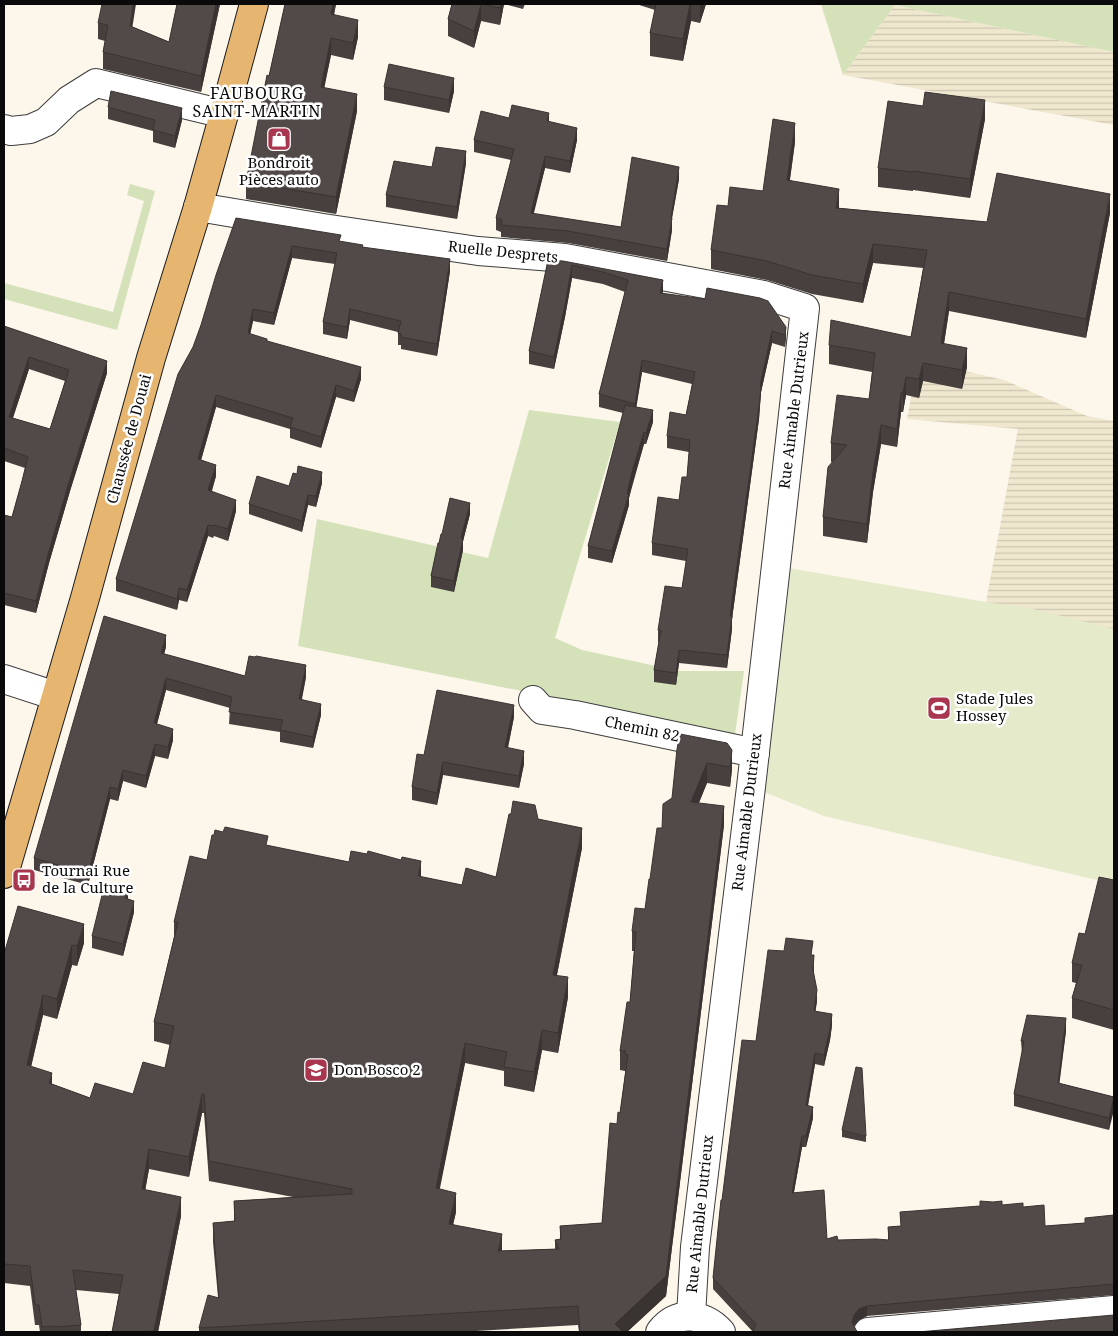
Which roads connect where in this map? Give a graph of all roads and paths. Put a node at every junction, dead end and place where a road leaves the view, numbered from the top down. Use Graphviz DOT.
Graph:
graph roads {
  1 [pos="254,4"];
  2 [pos="224,114"];
  3 [pos="4,129"];
  4 [pos="198,207"];
  5 [pos="806,308"];
  6 [pos="4,679"];
  7 [pos="56,696"];
  8 [pos="533,700"];
  9 [pos="755,753"];
  10 [pos="4,874"];
  11 [pos="1114,1310"];
  12 [pos="691,1316"];
  13 [pos="660,1332"];
  14 [pos="722,1332"];
  15 [pos="868,1332"];
  1 -- 2 [label="main road, Chaussée de Douai"];
  2 -- 3 [label="street"];
  2 -- 4 [label="main road, Chaussée de Douai"];
  4 -- 5 [label="street, Ruelle Desprets"];
  4 -- 7 [label="main road, Chaussée de Douai"];
  5 -- 9 [label="street, Rue Aimable Dutrieux"];
  6 -- 7 [label="street"];
  7 -- 10 [label="main road, Chaussée de Douai"];
  8 -- 9 [label="street, Chemin 82"];
  9 -- 12 [label="street, Rue Aimable Dutrieux"];
  11 -- 15 [label="street"];
  12 -- 13 [label="street"];
  12 -- 14 [label="street"];
}
